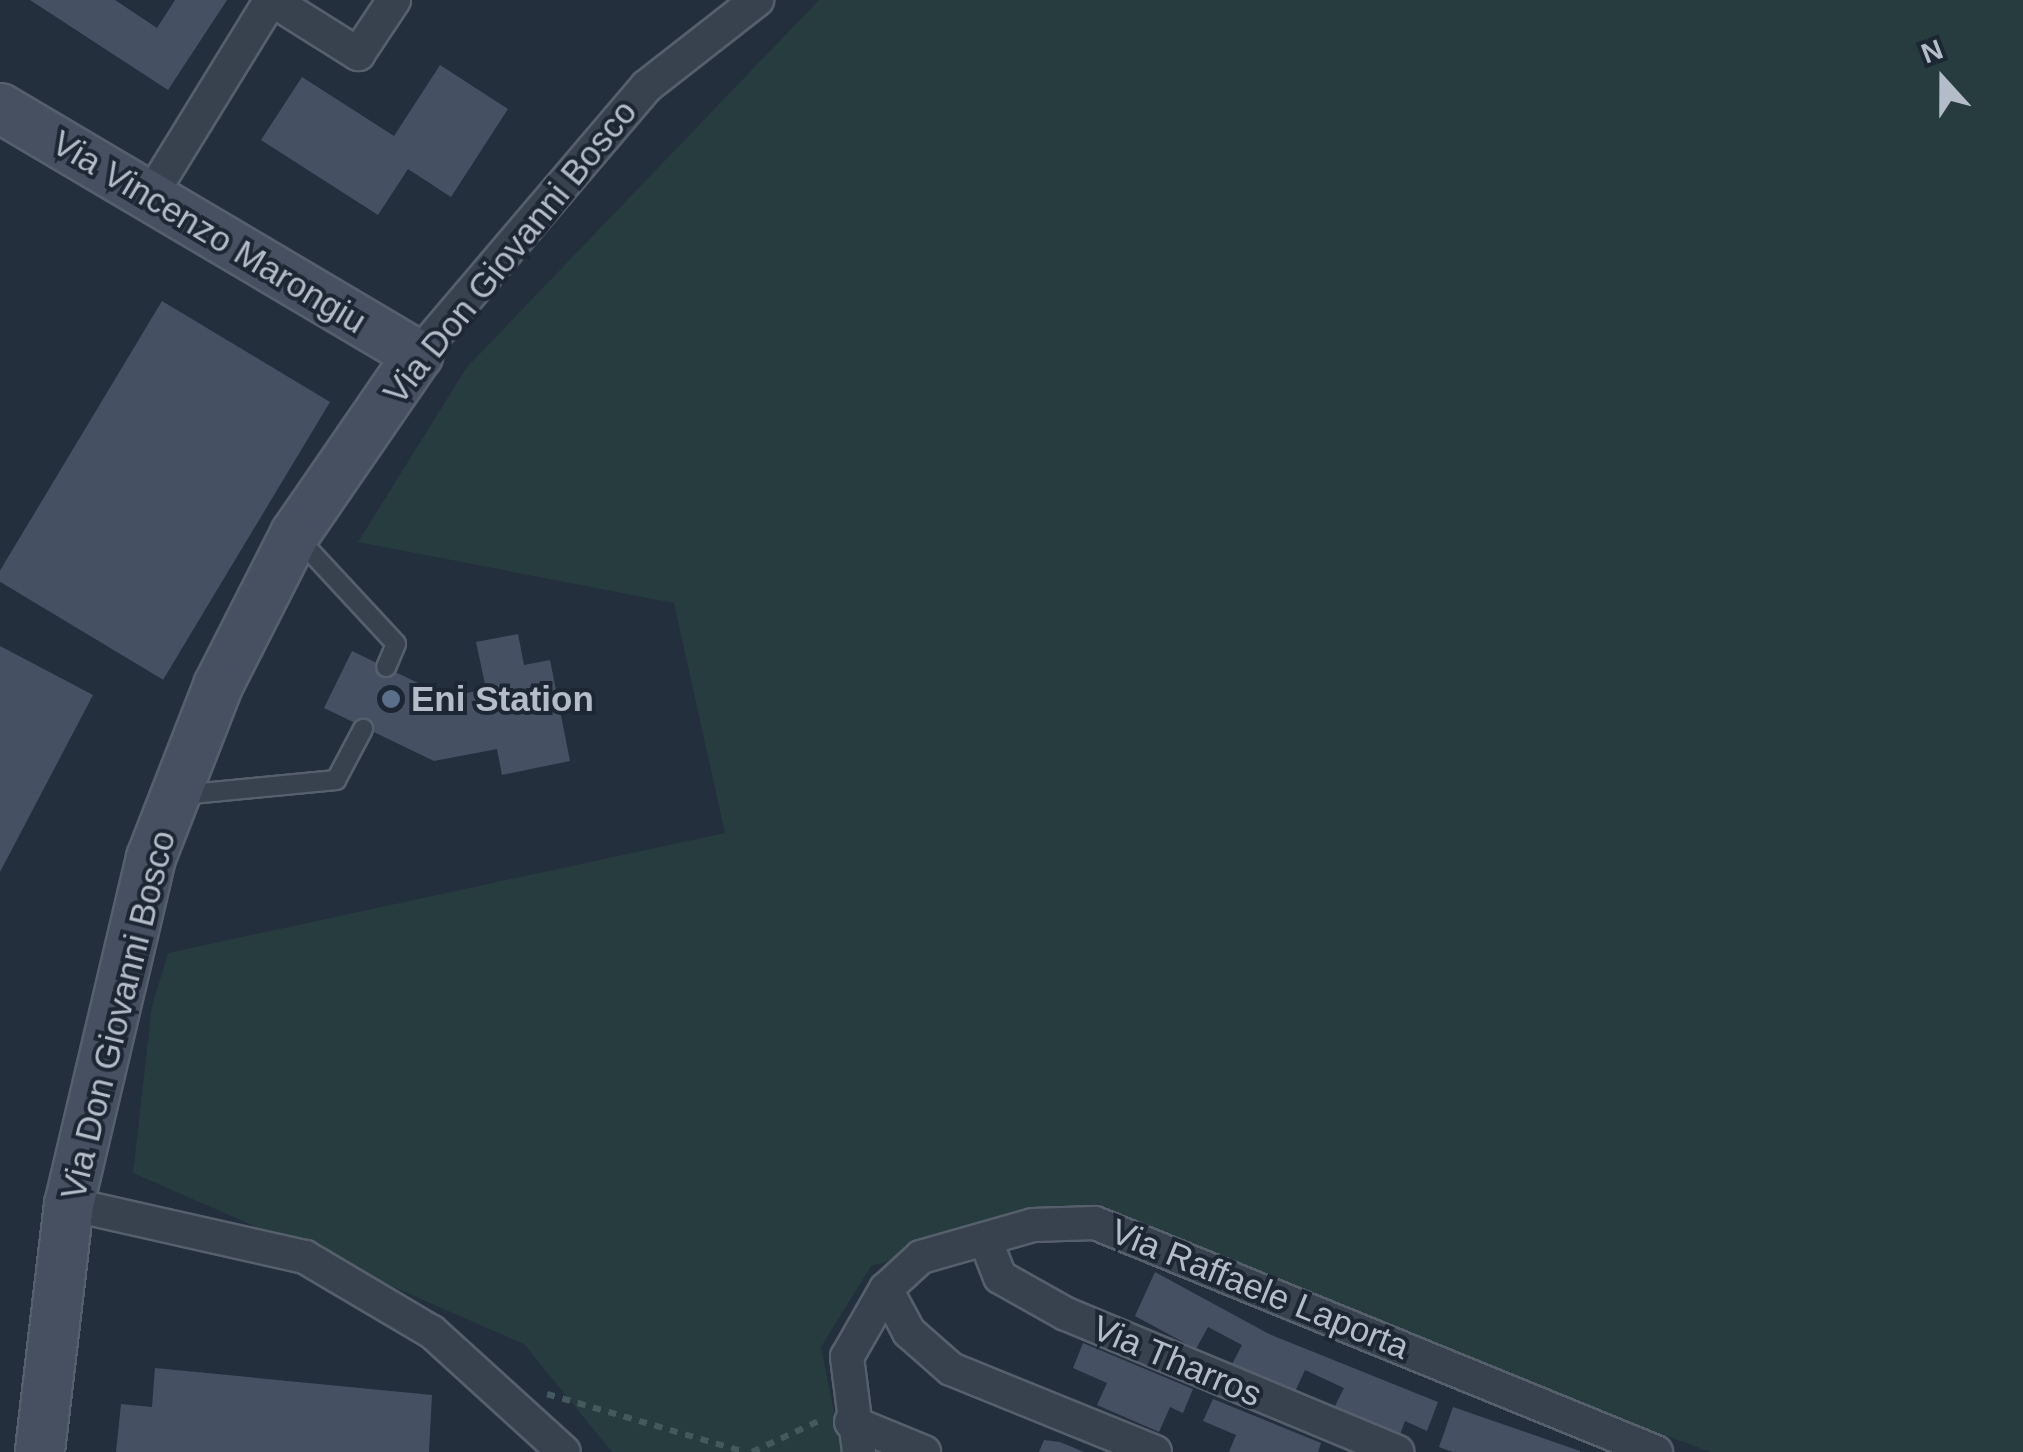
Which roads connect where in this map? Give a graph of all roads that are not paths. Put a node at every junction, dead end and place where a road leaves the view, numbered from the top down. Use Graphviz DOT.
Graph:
graph roads {
  1 [pos="271,0"];
  2 [pos="394,0"];
  3 [pos="757,0"];
  4 [pos="0,108"];
  5 [pos="149,198"];
  6 [pos="418,355"];
  7 [pos="295,534"];
  8 [pos="386,667"];
  9 [pos="363,729"];
  10 [pos="175,796"];
  11 [pos="70,1204"];
  12 [pos="985,1239"];
  13 [pos="886,1289"];
  14 [pos="852,1422"];
  15 [pos="40,1452"];
  16 [pos="564,1452"];
  17 [pos="924,1452"];
  18 [pos="1155,1452"];
  19 [pos="1398,1452"];
  20 [pos="1656,1452"];
  1 -- 2 [label="street"];
  1 -- 5 [label="street"];
  3 -- 6 [label="street, Via Don Giovanni Bosco"];
  4 -- 5 [label="main road, Via Vincenzo Marongiu"];
  5 -- 6 [label="main road, Via Vincenzo Marongiu"];
  6 -- 7 [label="main road, Via Don Giovanni Bosco"];
  7 -- 8 [label="lane"];
  7 -- 10 [label="main road, Via Don Giovanni Bosco"];
  9 -- 10 [label="lane"];
  10 -- 11 [label="main road, Via Don Giovanni Bosco"];
  11 -- 15 [label="main road, Via Don Giovanni Bosco"];
  11 -- 16 [label="street"];
  12 -- 13 [label="street, Via Raffaele Laporta"];
  12 -- 19 [label="street, Via Tharros"];
  12 -- 20 [label="street, Via Raffaele Laporta"];
  13 -- 14 [label="street, Via Raffaele Laporta"];
  13 -- 18 [label="street"];
  14 -- 17 [label="street"];
}
